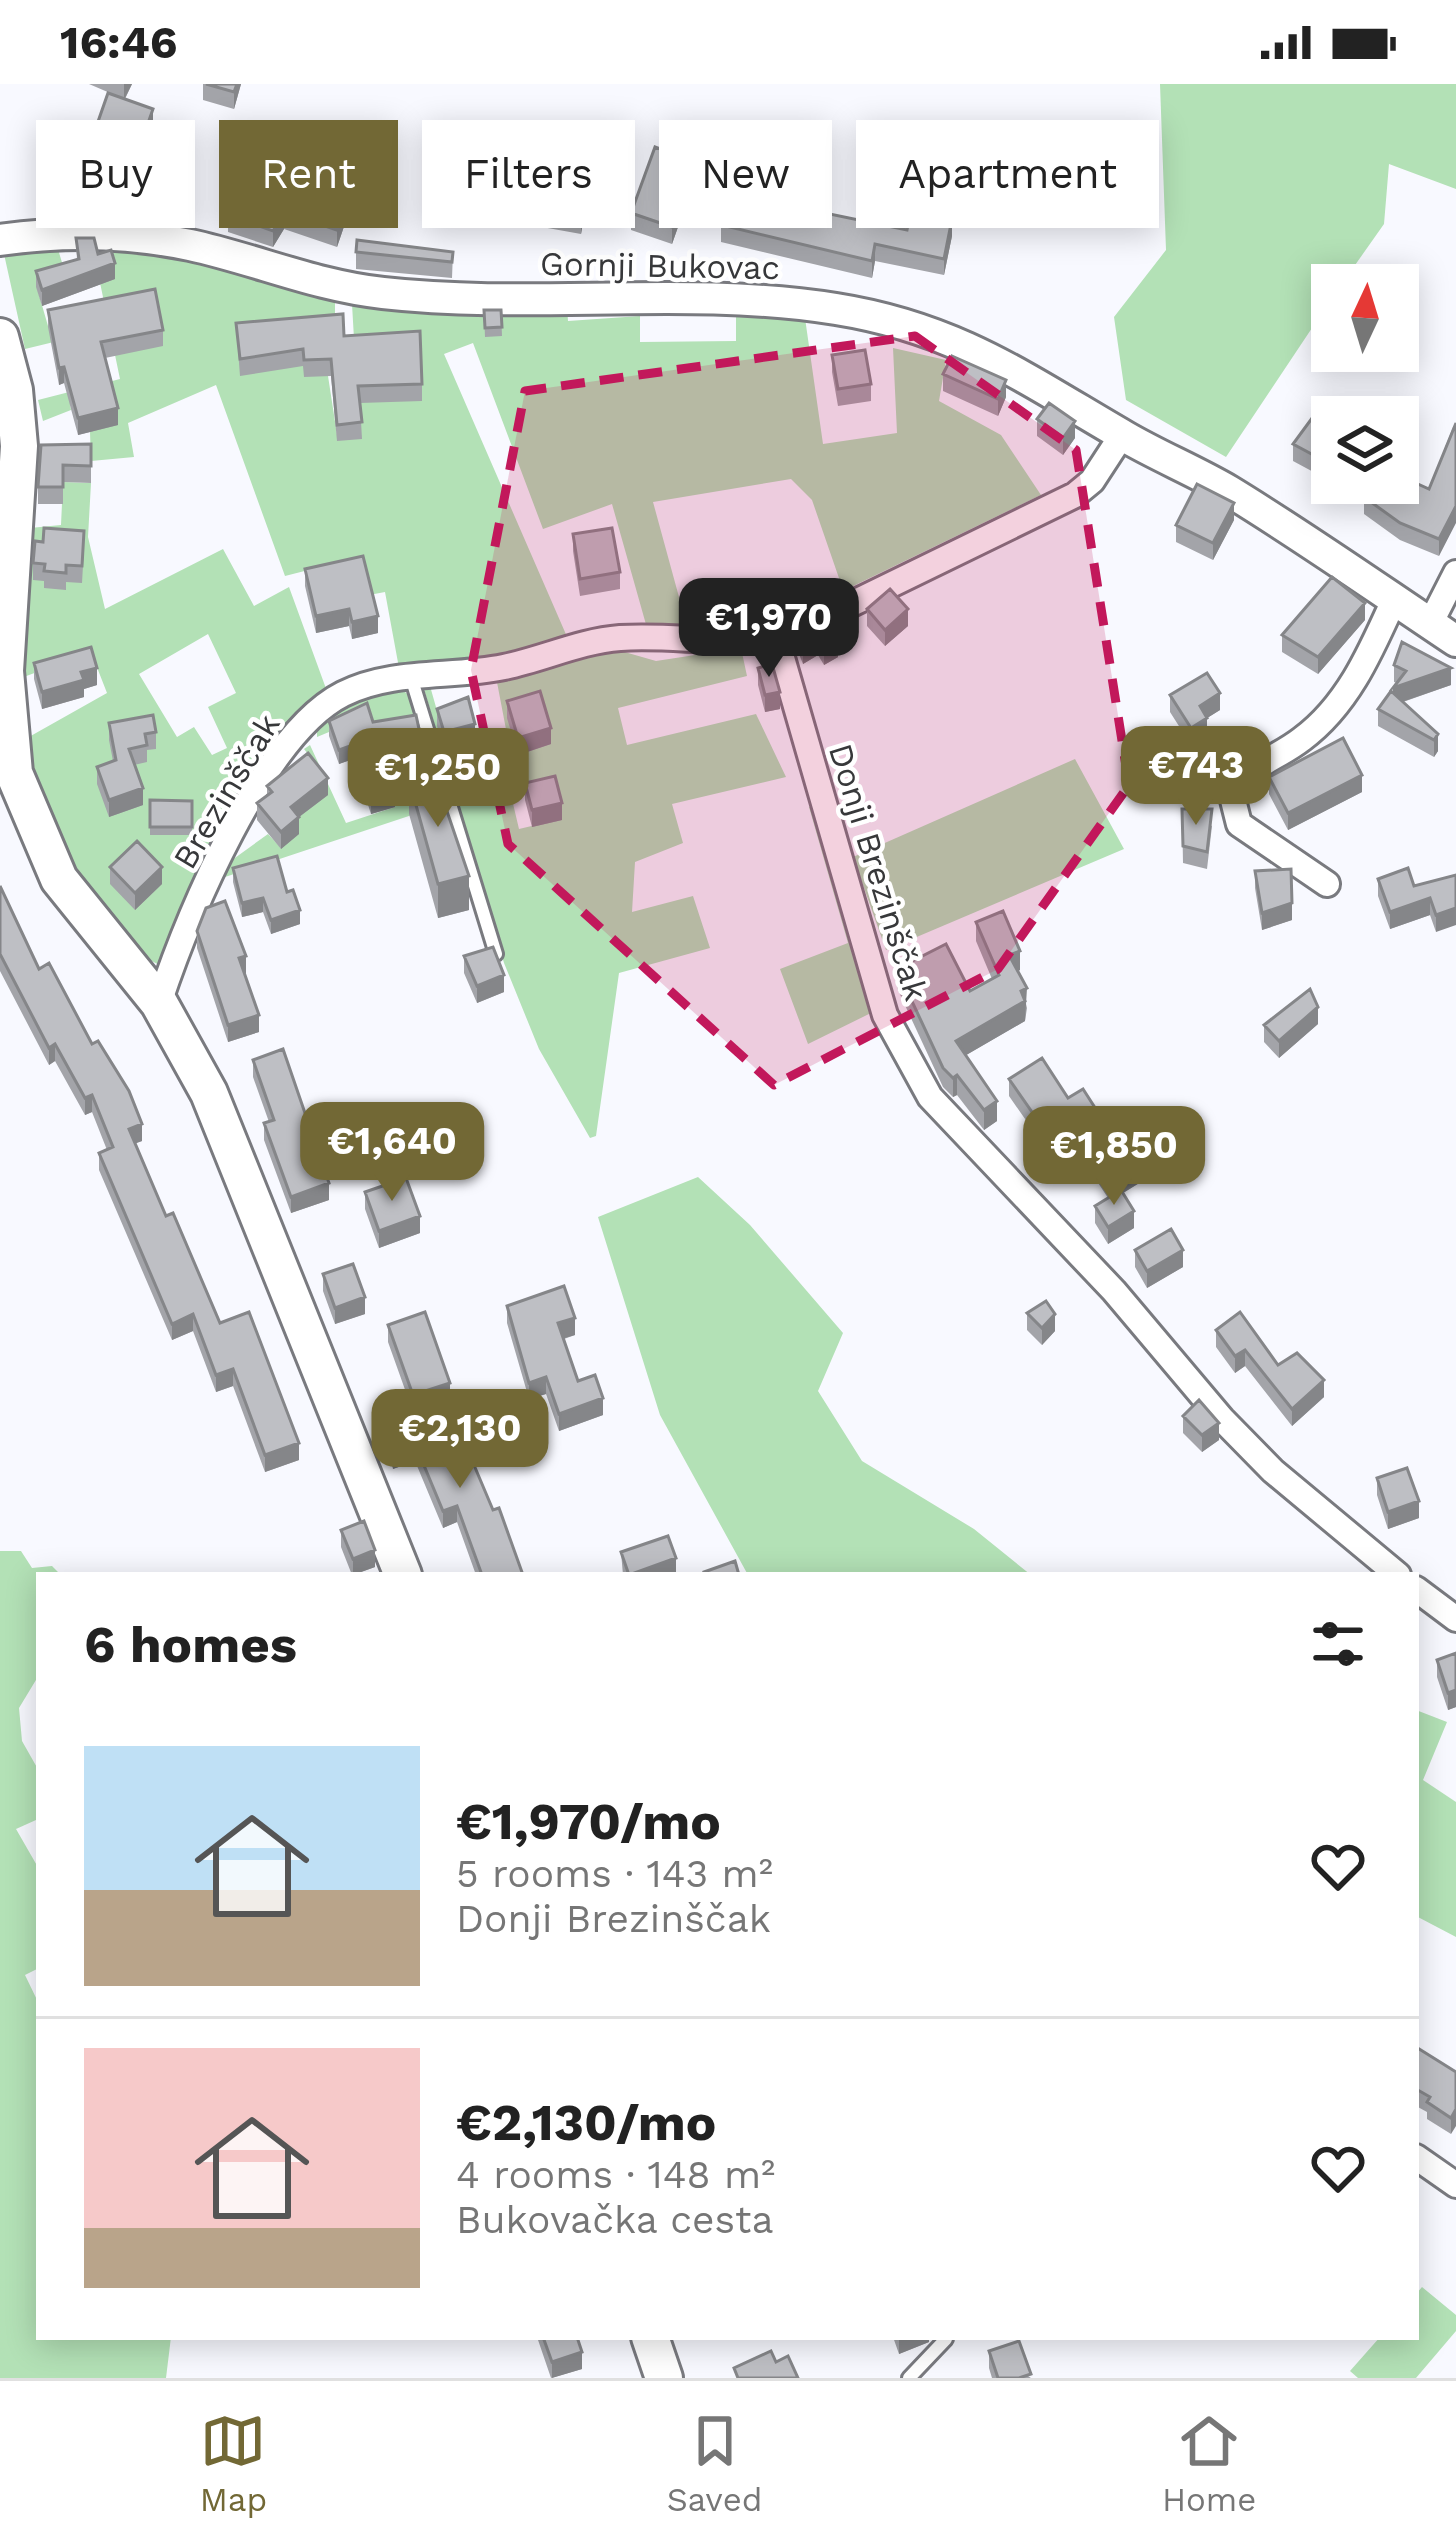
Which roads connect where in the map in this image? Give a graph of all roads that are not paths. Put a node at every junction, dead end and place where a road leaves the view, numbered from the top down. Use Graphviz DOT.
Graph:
graph roads {
  1 [pos="0,240"];
  2 [pos="0,338"];
  3 [pos="1122,435"];
  4 [pos="1456,573"];
  5 [pos="1394,600"];
  6 [pos="1443,633"];
  7 [pos="776,637"];
  8 [pos="411,677"];
  9 [pos="1327,884"];
  10 [pos="496,954"];
  11 [pos="159,1003"];
  12 [pos="402,1572"];
  13 [pos="1394,1572"];
  14 [pos="1419,1591"];
  15 [pos="1456,1619"];
  16 [pos="1419,2159"];
  17 [pos="1456,2185"];
  18 [pos="651,2340"];
  19 [pos="945,2340"];
  20 [pos="664,2378"];
  21 [pos="909,2378"];
  1 -- 3 [label="street, Gornji Bukovac"];
  2 -- 11 [label="main road"];
  3 -- 5 [label="street, Gornji Bukovac"];
  3 -- 7 [label="street, Brezinščak"];
  4 -- 6 [label="street, Gornji Bukovac"];
  5 -- 6 [label="street, Gornji Bukovac"];
  5 -- 9 [label="street"];
  7 -- 8 [label="street, Brezinščak"];
  7 -- 13 [label="street, Donji Brezinščak"];
  8 -- 10 [label="lane"];
  8 -- 11 [label="street, Brezinščak"];
  11 -- 12 [label="main road"];
  14 -- 15 [label="street"];
  16 -- 17 [label="street"];
  18 -- 20 [label="main road"];
  19 -- 21 [label="lane"];
}
